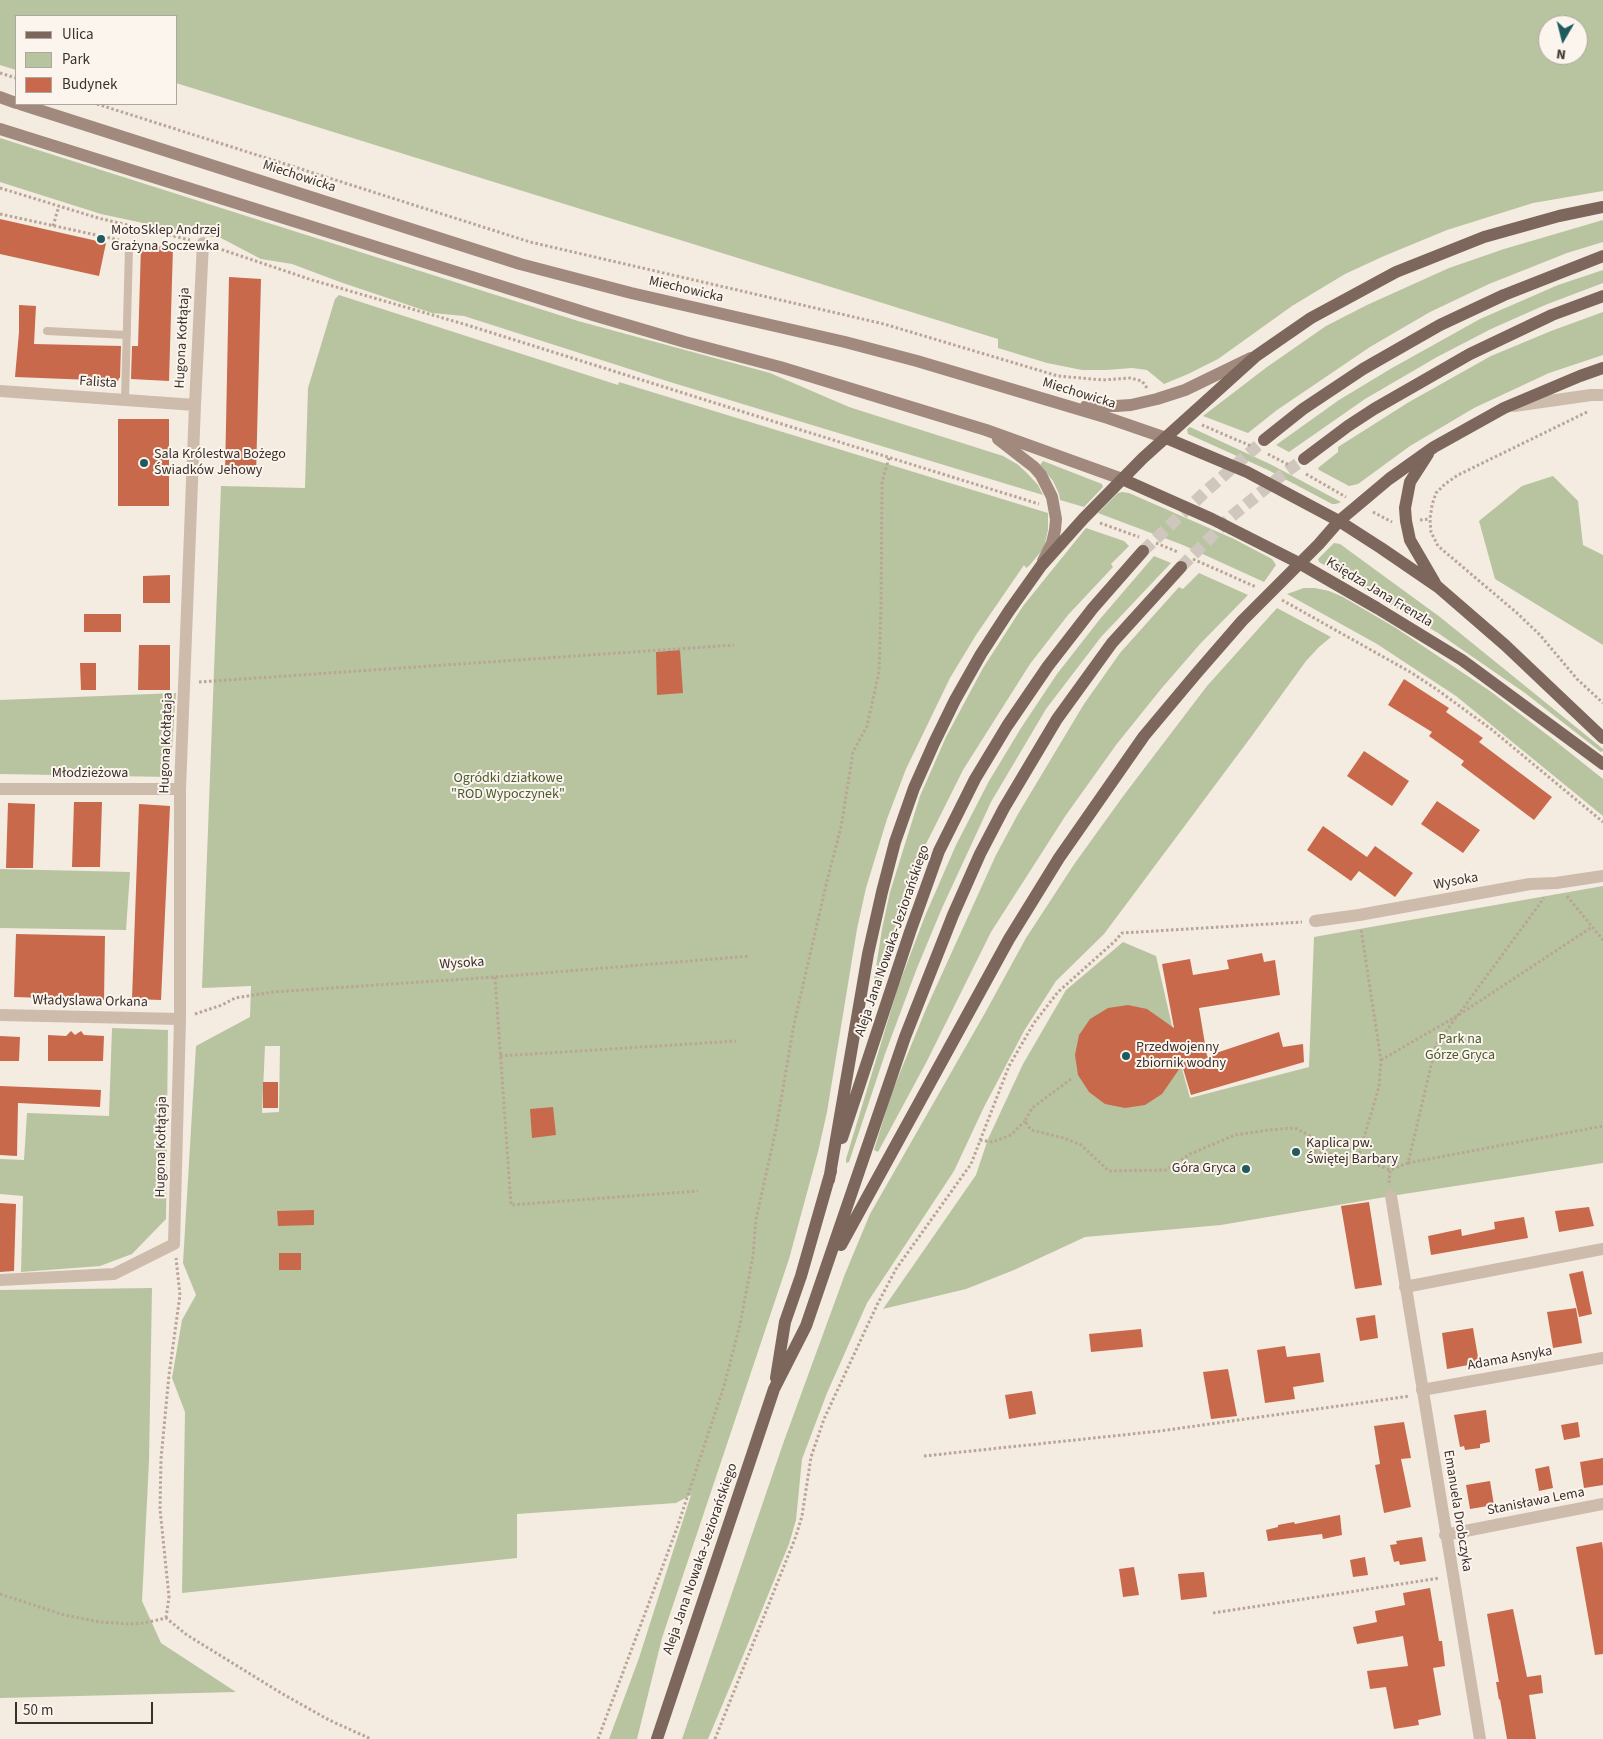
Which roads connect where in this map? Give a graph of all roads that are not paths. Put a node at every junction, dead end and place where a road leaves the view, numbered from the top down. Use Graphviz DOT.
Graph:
graph roads {
  1 [pos="0,97"];
  2 [pos="15,103"];
  3 [pos="23,105"];
  4 [pos="0,129"];
  5 [pos="1603,207"];
  6 [pos="203,243"];
  7 [pos="129,248"];
  8 [pos="1603,256"];
  9 [pos="1603,296"];
  10 [pos="47,331"];
  11 [pos="127,335"];
  12 [pos="1256,356"];
  13 [pos="1603,368"];
  14 [pos="0,391"];
  15 [pos="1026,394"];
  16 [pos="1603,395"];
  17 [pos="125,400"];
  18 [pos="194,405"];
  19 [pos="1504,408"];
  20 [pos="986,430"];
  21 [pos="1166,438"];
  22 [pos="1264,440"];
  23 [pos="1434,447"];
  24 [pos="1304,459"];
  25 [pos="1122,479"];
  26 [pos="1339,521"];
  27 [pos="1147,544"];
  28 [pos="1299,563"];
  29 [pos="1041,566"];
  30 [pos="1181,566"];
  31 [pos="1438,588"];
  32 [pos="1603,738"];
  33 [pos="1603,764"];
  34 [pos="0,789"];
  35 [pos="180,789"];
  36 [pos="1603,876"];
  37 [pos="1315,921"];
  38 [pos="0,1015"];
  39 [pos="180,1020"];
  40 [pos="829,1180"];
  41 [pos="1390,1196"];
  42 [pos="1603,1249"];
  43 [pos="0,1280"];
  44 [pos="823,1280"];
  45 [pos="1405,1288"];
  46 [pos="1603,1358"];
  47 [pos="774,1389"];
  48 [pos="1423,1392"];
  49 [pos="1603,1504"];
  50 [pos="1445,1535"];
  51 [pos="657,1739"];
  52 [pos="1480,1739"];
  1 -- 2 [label="main road"];
  3 -- 15 [label="main road, Miechowicka"];
  4 -- 20 [label="main road"];
  5 -- 12 [label="main road"];
  6 -- 18 [label="street, Hugona Kołłątaja"];
  7 -- 11 [label="lane"];
  8 -- 22 [label="main road"];
  9 -- 24 [label="main road"];
  10 -- 11 [label="lane"];
  11 -- 17 [label="lane"];
  12 -- 15 [label="main road"];
  12 -- 21 [label="main road"];
  13 -- 19 [label="main road"];
  14 -- 17 [label="street, Falista"];
  15 -- 21 [label="main road, Miechowicka"];
  16 -- 19 [label="street"];
  17 -- 18 [label="street, Falista"];
  18 -- 35 [label="street, Hugona Kołłątaja"];
  19 -- 23 [label="main road"];
  20 -- 25 [label="main road"];
  20 -- 29 [label="main road"];
  21 -- 25 [label="main road"];
  21 -- 26 [label="main road, Miechowicka"];
  23 -- 26 [label="main road"];
  23 -- 31 [label="main road"];
  25 -- 28 [label="main road, Księdza Jana Frenzla"];
  25 -- 29 [label="main road"];
  26 -- 28 [label="main road"];
  26 -- 31 [label="main road"];
  27 -- 40 [label="main road, Aleja Jana Nowaka-Jeziorańskiego"];
  28 -- 33 [label="main road, Księdza Jana Frenzla"];
  28 -- 44 [label="main road"];
  29 -- 40 [label="main road"];
  30 -- 44 [label="main road, Aleja Jana Nowaka-Jeziorańskiego"];
  31 -- 32 [label="main road"];
  34 -- 35 [label="street, Młodzieżowa"];
  35 -- 39 [label="street, Hugona Kołłątaja"];
  36 -- 37 [label="street, Wysoka"];
  38 -- 39 [label="street, Władyslawa Orkana"];
  39 -- 43 [label="street, Hugona Kołłątaja"];
  40 -- 47 [label="main road, Aleja Jana Nowaka-Jeziorańskiego"];
  41 -- 45 [label="street, Emanuela Drobczyka"];
  42 -- 45 [label="street"];
  44 -- 47 [label="main road, Aleja Jana Nowaka-Jeziorańskiego"];
  45 -- 48 [label="street, Emanuela Drobczyka"];
  46 -- 48 [label="street, Adama Asnyka"];
  47 -- 51 [label="main road, Aleja Jana Nowaka-Jeziorańskiego"];
  48 -- 50 [label="street, Emanuela Drobczyka"];
  49 -- 50 [label="street, Stanisława Lema"];
  50 -- 52 [label="street, Emanuela Drobczyka"];
}
